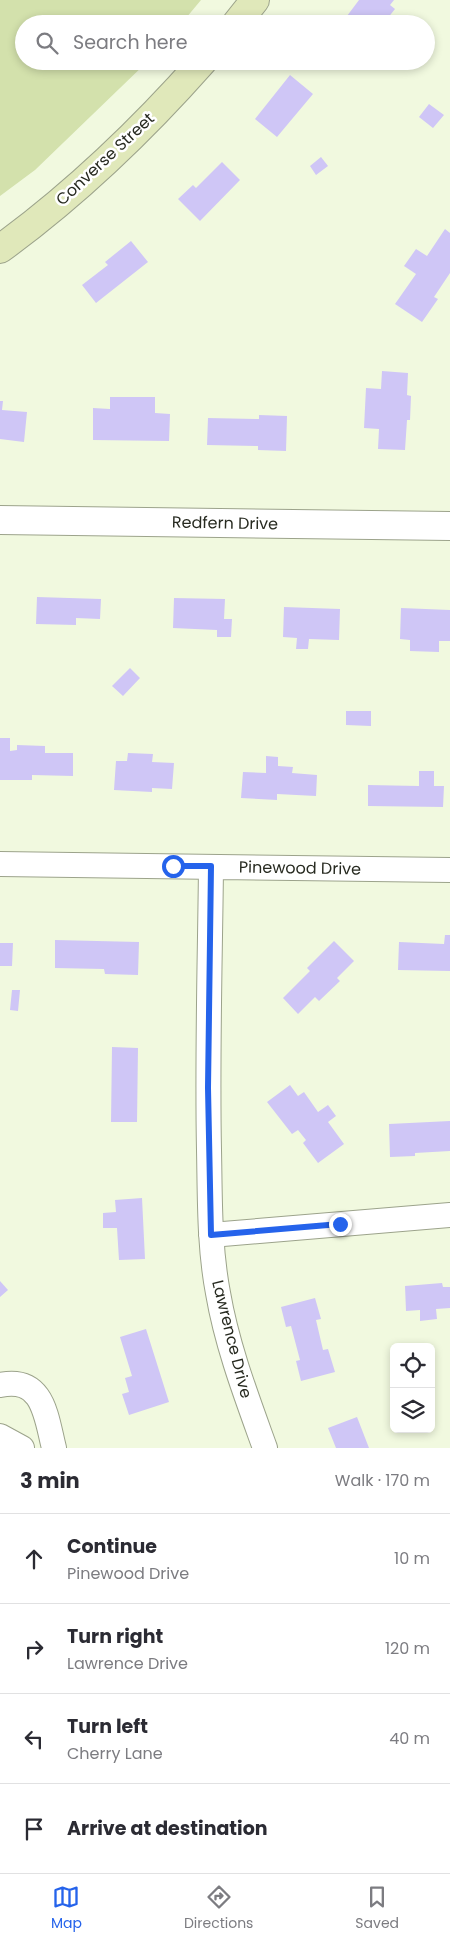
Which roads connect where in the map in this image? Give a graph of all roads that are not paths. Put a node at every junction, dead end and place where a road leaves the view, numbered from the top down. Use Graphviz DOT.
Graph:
graph roads {
  1 [pos="255,0"];
  2 [pos="243,15"];
  3 [pos="195,70"];
  4 [pos="0,248"];
  5 [pos="0,520"];
  6 [pos="450,526"];
  7 [pos="0,864"];
  8 [pos="211,866"];
  9 [pos="450,870"];
  10 [pos="450,1216"];
  11 [pos="211,1235"];
  12 [pos="0,1385"];
  13 [pos="0,1436"];
  14 [pos="22,1448"];
  15 [pos="54,1448"];
  16 [pos="265,1448"];
  1 -- 2 [label="main road"];
  3 -- 4 [label="main road, Converse Street"];
  5 -- 6 [label="street, Redfern Drive"];
  7 -- 8 [label="street, Pinewood Drive"];
  8 -- 9 [label="street, Pinewood Drive"];
  8 -- 11 [label="street, Lawrence Drive"];
  10 -- 11 [label="street"];
  11 -- 16 [label="street, Lawrence Drive"];
  12 -- 15 [label="street"];
  13 -- 14 [label="street"];
}
